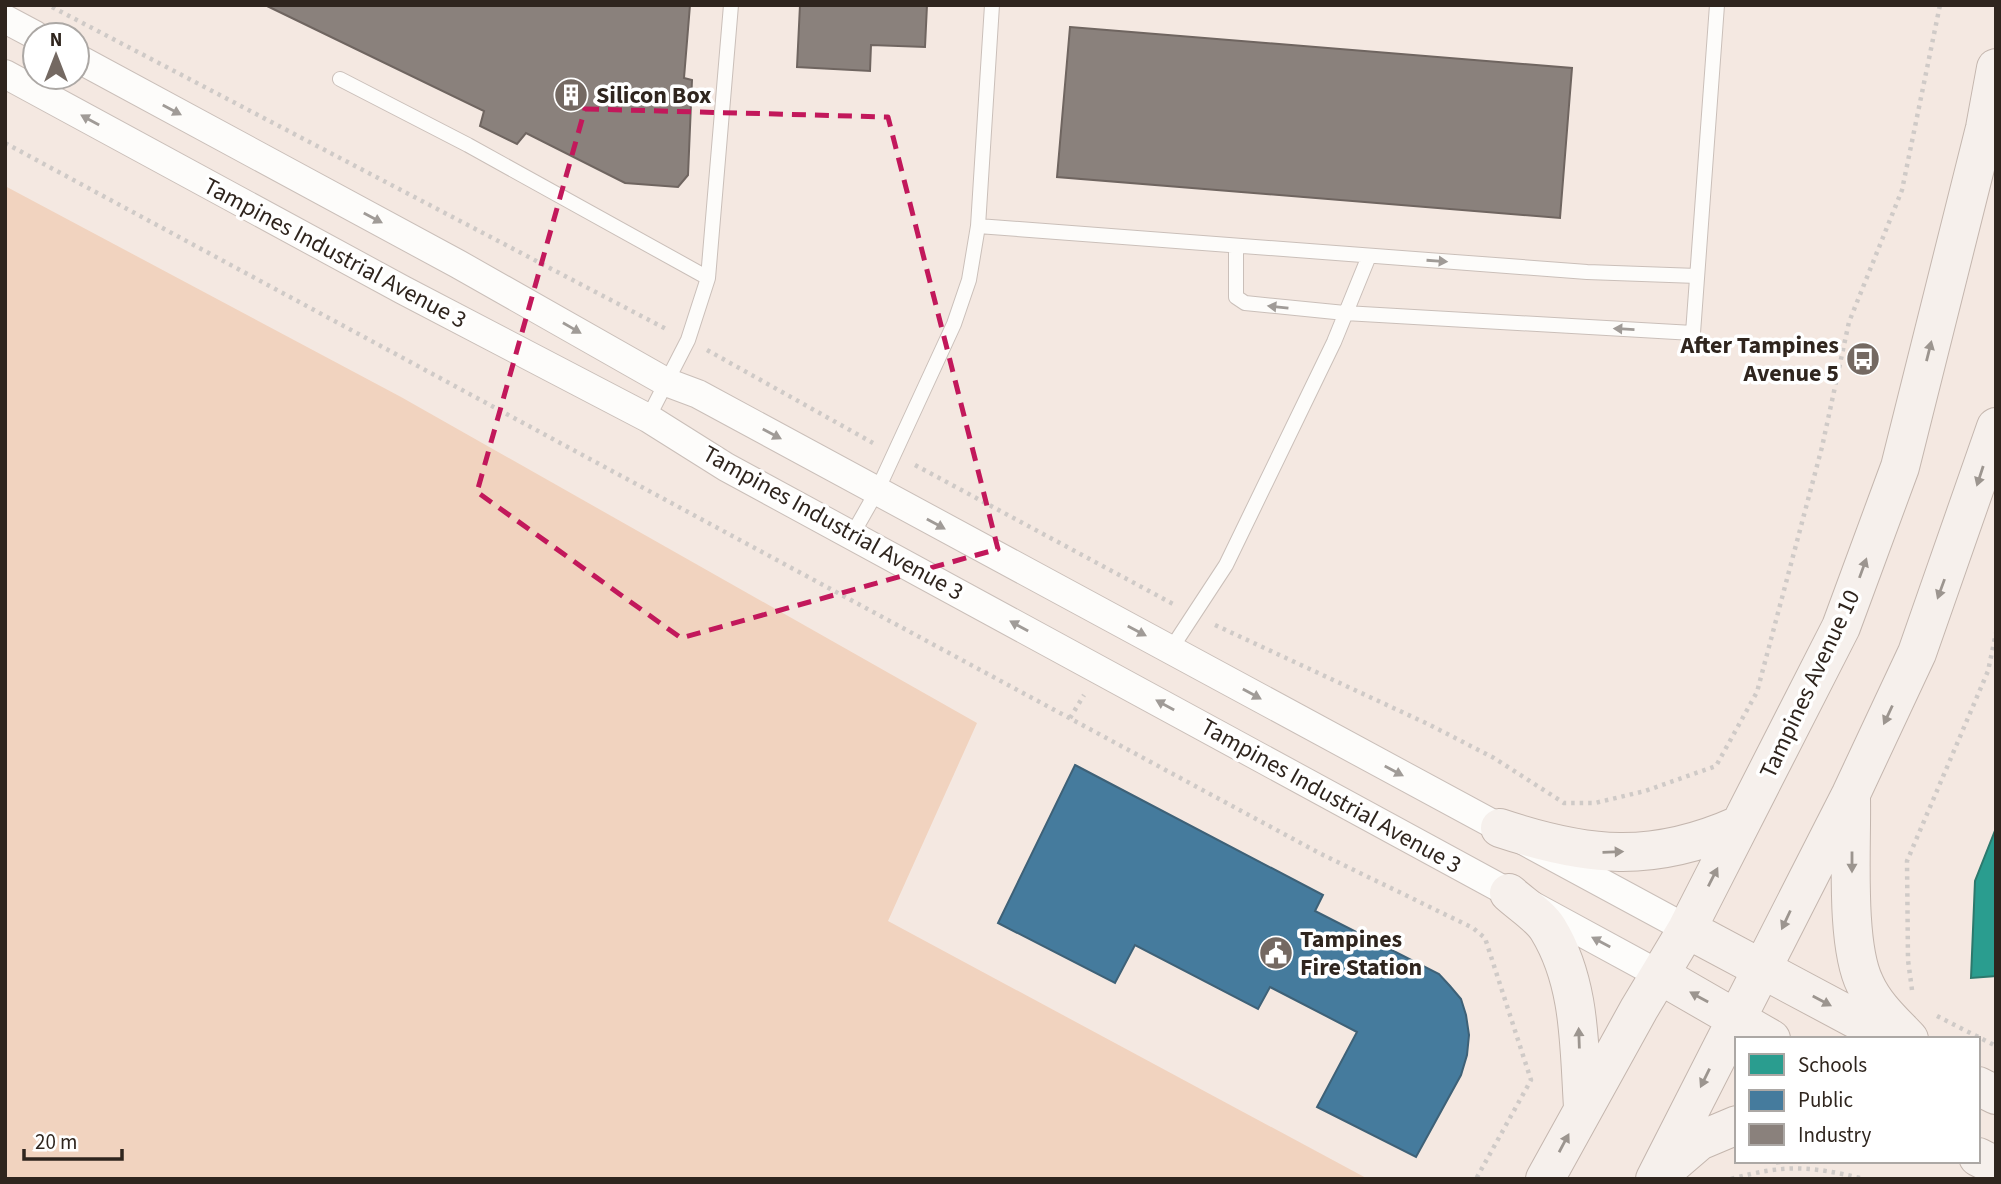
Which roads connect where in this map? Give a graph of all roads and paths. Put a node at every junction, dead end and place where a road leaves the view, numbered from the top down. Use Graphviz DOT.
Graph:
graph roads {
  1 [pos="49,5"];
  2 [pos="730,5"];
  3 [pos="992,5"];
  4 [pos="1717,5"];
  5 [pos="1940,5"];
  6 [pos="5,19"];
  7 [pos="21,28"];
  8 [pos="91,66"];
  9 [pos="1996,68"];
  10 [pos="5,74"];
  11 [pos="340,79"];
  12 [pos="5,143"];
  13 [pos="978,226"];
  14 [pos="1236,246"];
  15 [pos="1369,256"];
  16 [pos="1697,276"];
  17 [pos="708,278"];
  18 [pos="1345,313"];
  19 [pos="688,340"];
  20 [pos="666,382"];
  21 [pos="648,418"];
  22 [pos="1996,427"];
  23 [pos="894,454"];
  24 [pos="877,491"];
  25 [pos="852,535"];
  26 [pos="1194,615"];
  27 [pos="1996,633"];
  28 [pos="1171,649"];
  29 [pos="1851,794"];
  30 [pos="1739,825"];
  31 [pos="1500,828"];
  32 [pos="1509,893"];
  33 [pos="1687,929"];
  34 [pos="1763,967"];
  35 [pos="1660,975"];
  36 [pos="1912,993"];
  37 [pos="1738,1018"];
  38 [pos="1917,1025"];
  39 [pos="1768,1037"];
  40 [pos="1889,1037"];
  41 [pos="1962,1037"];
  42 [pos="1980,1087"];
  43 [pos="1996,1095"];
  44 [pos="1583,1107"];
  45 [pos="1735,1126"];
  46 [pos="1980,1158"];
  47 [pos="1778,1163"];
  48 [pos="1996,1167"];
  49 [pos="1779,1169"];
  50 [pos="1476,1179"];
  51 [pos="1545,1179"];
  52 [pos="1655,1179"];
  53 [pos="1731,1179"];
  54 [pos="1864,1179"];
  1 -- 19 [label="path"];
  2 -- 17 [label="lane"];
  3 -- 13 [label="lane"];
  4 -- 16 [label="lane"];
  5 -- 26 [label="path"];
  6 -- 7 [label="street"];
  8 -- 20 [label="street, Tampines Industrial Avenue 3, one-way"];
  30 -- 9 [label="main road, Tampines Avenue 10, one-way"];
  21 -- 10 [label="street, Tampines Industrial Avenue 3, one-way"];
  11 -- 17 [label="lane"];
  12 -- 50 [label="path"];
  13 -- 14 [label="lane"];
  13 -- 23 [label="lane"];
  14 -- 15 [label="lane"];
  18 -- 14 [label="lane, one-way"];
  15 -- 16 [label="lane, one-way"];
  15 -- 18 [label="lane"];
  16 -- 18 [label="lane, one-way"];
  17 -- 19 [label="lane"];
  18 -- 26 [label="lane"];
  19 -- 20 [label="lane"];
  19 -- 23 [label="path"];
  20 -- 21 [label="lane"];
  20 -- 24 [label="street, Tampines Industrial Avenue 3, one-way"];
  21 -- 25 [label="street, Tampines Industrial Avenue 3"];
  22 -- 29 [label="main road, one-way"];
  23 -- 24 [label="lane"];
  23 -- 26 [label="path"];
  24 -- 25 [label="lane"];
  24 -- 28 [label="street, Tampines Industrial Avenue 3, one-way"];
  32 -- 25 [label="street, Tampines Industrial Avenue 3, one-way"];
  26 -- 28 [label="lane"];
  27 -- 36 [label="path"];
  28 -- 31 [label="street, Tampines Industrial Avenue 3, one-way"];
  29 -- 34 [label="main road, one-way"];
  29 -- 38 [label="main road, one-way"];
  31 -- 30 [label="main road, one-way"];
  33 -- 30 [label="main road, Tampines Avenue 10, one-way"];
  31 -- 33 [label="street, Tampines Industrial Avenue 3"];
  35 -- 32 [label="street, Tampines Industrial Avenue 3, one-way"];
  44 -- 32 [label="main road, one-way"];
  33 -- 34 [label="main road"];
  33 -- 35 [label="main road, Tampines Avenue 10"];
  34 -- 37 [label="main road"];
  34 -- 40 [label="main road, one-way"];
  37 -- 35 [label="main road, one-way"];
  35 -- 44 [label="main road, Tampines Avenue 10"];
  37 -- 39 [label="main road"];
  37 -- 52 [label="main road, one-way"];
  38 -- 41 [label="path"];
  42 -- 43 [label="main road"];
  51 -- 44 [label="main road, Tampines Avenue 10, one-way"];
  45 -- 52 [label="main road"];
  46 -- 48 [label="main road"];
  47 -- 49 [label="path"];
  49 -- 53 [label="path"];
  49 -- 54 [label="path"];
}
